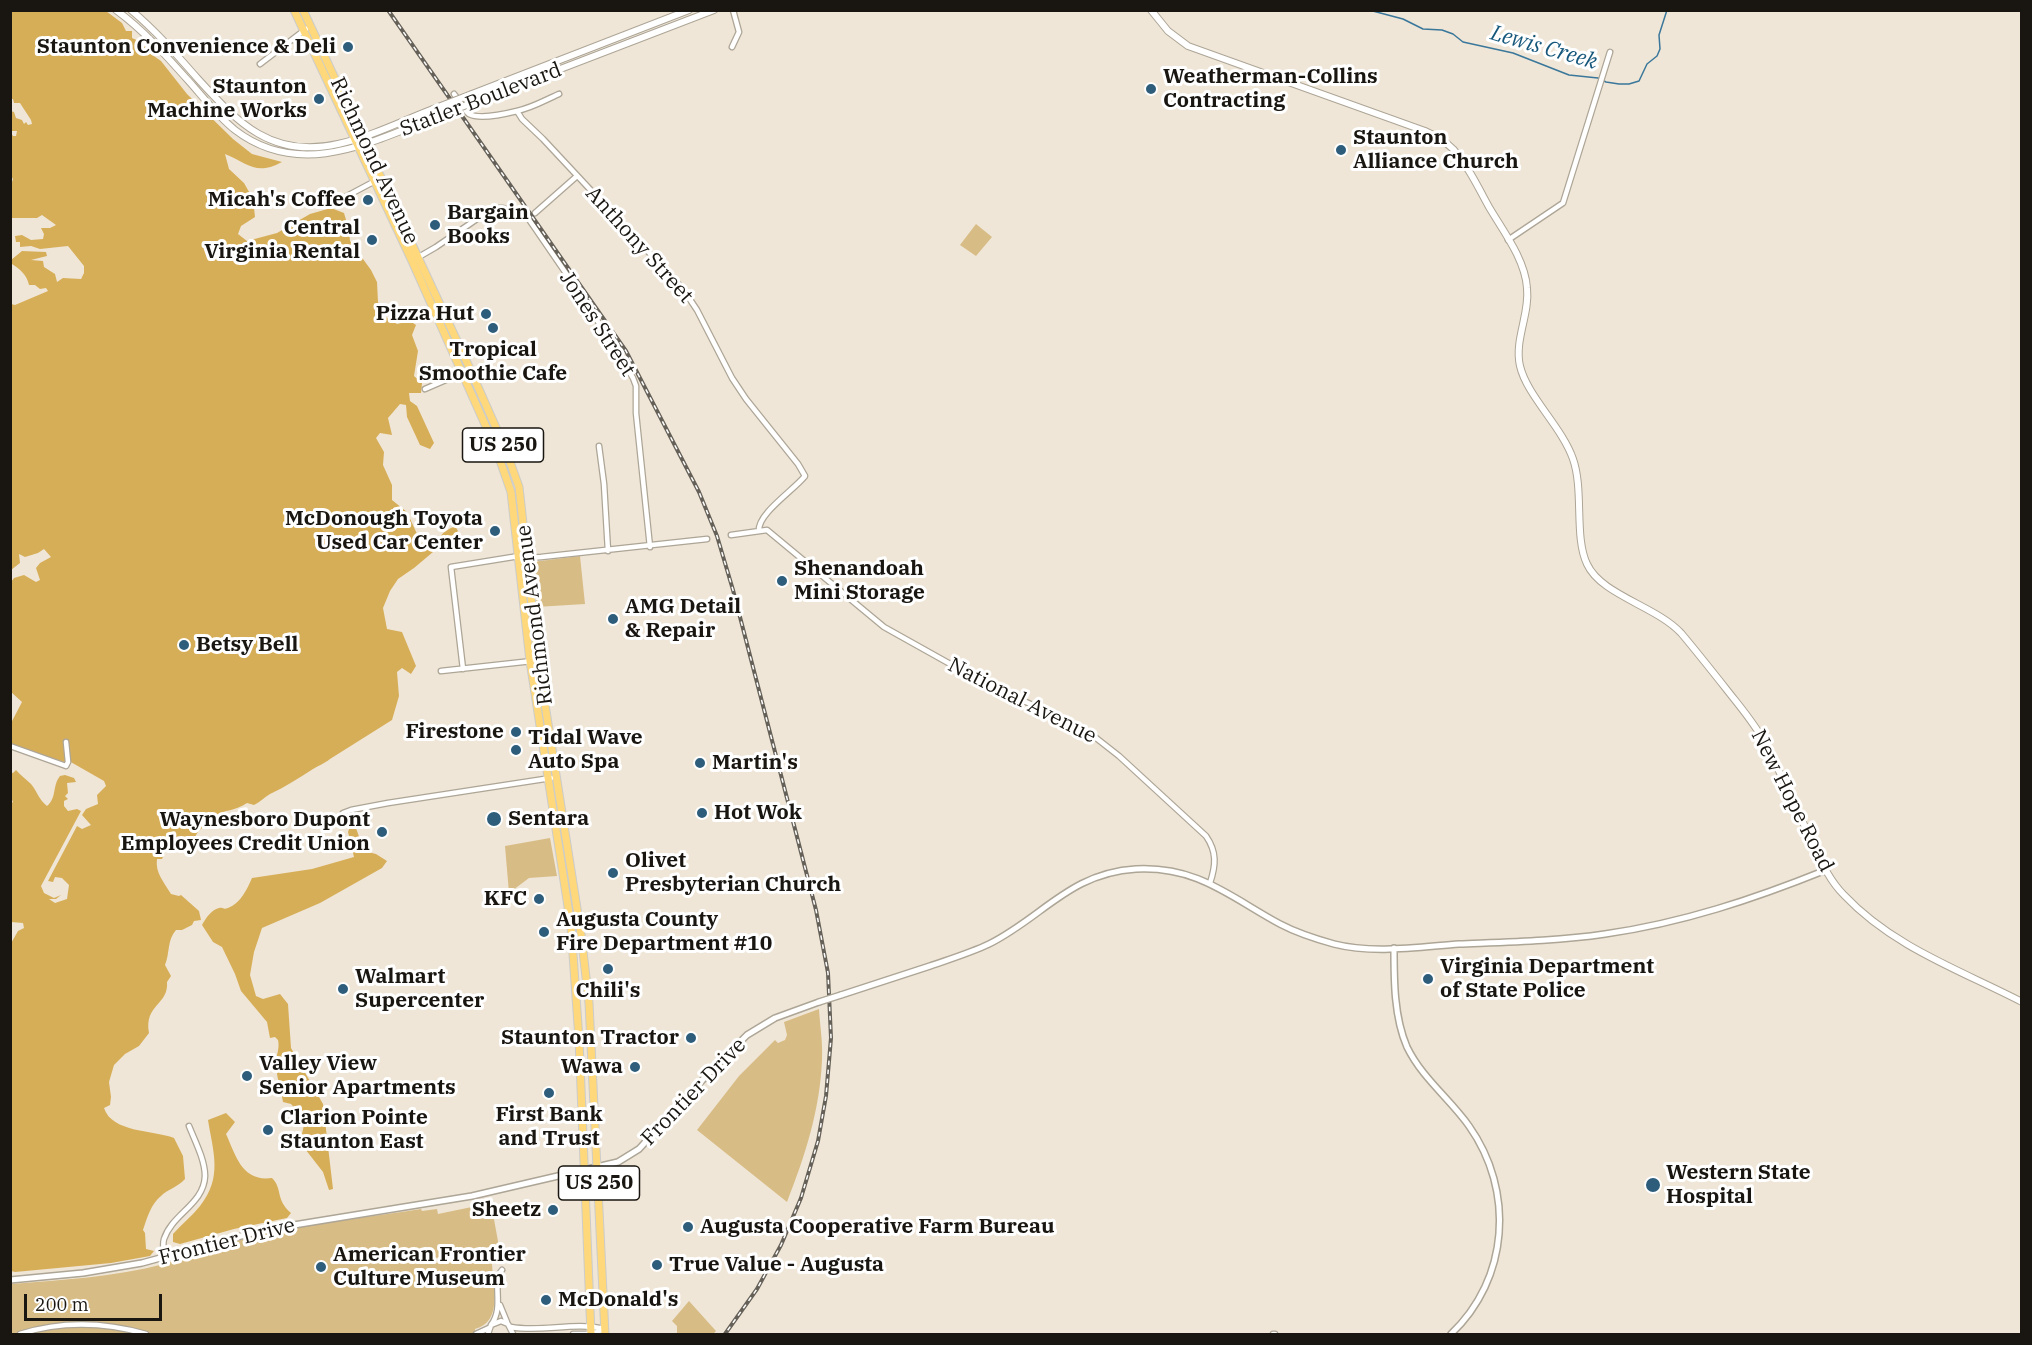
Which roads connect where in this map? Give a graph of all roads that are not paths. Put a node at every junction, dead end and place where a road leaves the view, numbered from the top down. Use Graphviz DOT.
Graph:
graph roads {
  1 [pos="116,10"];
  2 [pos="131,10"];
  3 [pos="294,10"];
  4 [pos="303,10"];
  5 [pos="689,10"];
  6 [pos="714,10"];
  7 [pos="733,10"];
  8 [pos="1151,10"];
  9 [pos="310,25"];
  10 [pos="304,31"];
  11 [pos="732,47"];
  12 [pos="1610,52"];
  13 [pos="260,64"];
  14 [pos="454,94"];
  15 [pos="559,94"];
  16 [pos="517,111"];
  17 [pos="363,136"];
  18 [pos="356,142"];
  19 [pos="366,144"];
  20 [pos="577,176"];
  21 [pos="377,179"];
  22 [pos="345,197"];
  23 [pos="535,213"];
  24 [pos="1508,240"];
  25 [pos="419,257"];
  26 [pos="412,261"];
  27 [pos="470,369"];
  28 [pos="462,373"];
  29 [pos="425,389"];
  30 [pos="600,447"];
  31 [pos="759,531"];
  32 [pos="731,535"];
  33 [pos="707,539"];
  34 [pos="650,547"];
  35 [pos="608,551"];
  36 [pos="519,556"];
  37 [pos="528,558"];
  38 [pos="534,660"];
  39 [pos="464,669"];
  40 [pos="441,671"];
  41 [pos="66,742"];
  42 [pos="10,746"];
  43 [pos="548,777"];
  44 [pos="556,779"];
  45 [pos="343,813"];
  46 [pos="1826,870"];
  47 [pos="1210,883"];
  48 [pos="1394,948"];
  49 [pos="2022,1002"];
  50 [pos="189,1126"];
  51 [pos="598,1167"];
  52 [pos="584,1170"];
  53 [pos="165,1258"];
  54 [pos="502,1270"];
  55 [pos="10,1280"];
  56 [pos="499,1302"];
  57 [pos="510,1325"];
  58 [pos="590,1325"];
  59 [pos="490,1327"];
  60 [pos="605,1332"];
  61 [pos="591,1334"];
  62 [pos="20,1335"];
  63 [pos="146,1335"];
  64 [pos="476,1335"];
  65 [pos="488,1335"];
  66 [pos="513,1335"];
  67 [pos="573,1335"];
  68 [pos="1451,1335"];
  1 -- 18 [label="main road, Statler Boulevard"];
  2 -- 18 [label="main road, Statler Boulevard"];
  3 -- 10 [label="main road, Richmond Avenue / US 250"];
  4 -- 9 [label="main road, Richmond Avenue / US 250"];
  5 -- 17 [label="main road, Statler Boulevard, bridge"];
  6 -- 19 [label="main road, Statler Boulevard, bridge"];
  7 -- 11 [label="street"];
  8 -- 24 [label="main road, New Hope Road"];
  9 -- 10 [label="street"];
  9 -- 17 [label="main road, Richmond Avenue / US 250"];
  10 -- 13 [label="street"];
  10 -- 18 [label="main road, Richmond Avenue / US 250"];
  12 -- 24 [label="street"];
  14 -- 16 [label="street"];
  15 -- 16 [label="street"];
  16 -- 20 [label="street, Anthony Street"];
  17 -- 18 [label="main road, Statler Boulevard"];
  17 -- 19 [label="main road, Richmond Avenue / US 250"];
  18 -- 19 [label="main road, Statler Boulevard"];
  18 -- 21 [label="main road, Richmond Avenue / US 250"];
  19 -- 21 [label="main road, Richmond Avenue / US 250"];
  20 -- 23 [label="street"];
  20 -- 31 [label="street, Anthony Street"];
  21 -- 22 [label="street"];
  21 -- 25 [label="main road, Richmond Avenue / US 250"];
  21 -- 26 [label="main road, Richmond Avenue / US 250"];
  24 -- 46 [label="main road, New Hope Road"];
  25 -- 26 [label="street"];
  25 -- 27 [label="main road, Richmond Avenue / US 250"];
  25 -- 34 [label="street, Jones Street"];
  26 -- 28 [label="main road, Richmond Avenue / US 250"];
  27 -- 28 [label="street"];
  27 -- 37 [label="main road, Richmond Avenue / US 250"];
  28 -- 29 [label="street"];
  28 -- 36 [label="main road, Richmond Avenue / US 250"];
  30 -- 35 [label="street"];
  31 -- 32 [label="street"];
  31 -- 47 [label="street, National Avenue"];
  33 -- 34 [label="street"];
  34 -- 35 [label="street"];
  35 -- 37 [label="street"];
  36 -- 37 [label="street"];
  36 -- 38 [label="main road, Richmond Avenue / US 250"];
  36 -- 39 [label="street"];
  37 -- 38 [label="main road, Richmond Avenue / US 250"];
  38 -- 39 [label="street"];
  38 -- 43 [label="main road, Richmond Avenue / US 250"];
  38 -- 44 [label="main road, Richmond Avenue / US 250"];
  39 -- 40 [label="street"];
  41 -- 42 [label="street"];
  43 -- 44 [label="street"];
  43 -- 45 [label="street"];
  43 -- 52 [label="main road, Richmond Avenue / US 250"];
  44 -- 51 [label="main road, Richmond Avenue / US 250"];
  46 -- 48 [label="street"];
  46 -- 49 [label="main road, New Hope Road"];
  47 -- 48 [label="street"];
  47 -- 51 [label="street, Frontier Drive, bridge"];
  48 -- 68 [label="street"];
  50 -- 53 [label="street"];
  51 -- 52 [label="street, Frontier Drive"];
  51 -- 60 [label="main road, Richmond Avenue / US 250"];
  52 -- 53 [label="street, Frontier Drive"];
  52 -- 58 [label="main road, Richmond Avenue / US 250"];
  53 -- 55 [label="street, Frontier Drive"];
  54 -- 56 [label="street"];
  56 -- 57 [label="street"];
  56 -- 59 [label="street"];
  57 -- 58 [label="street"];
  57 -- 59 [label="street"];
  57 -- 66 [label="street"];
  58 -- 60 [label="street"];
  58 -- 61 [label="main road, Richmond Avenue / US 250"];
  59 -- 64 [label="street"];
  59 -- 65 [label="street"];
  60 -- 61 [label="street"];
  61 -- 67 [label="street"];
  62 -- 63 [label="street"];
}
